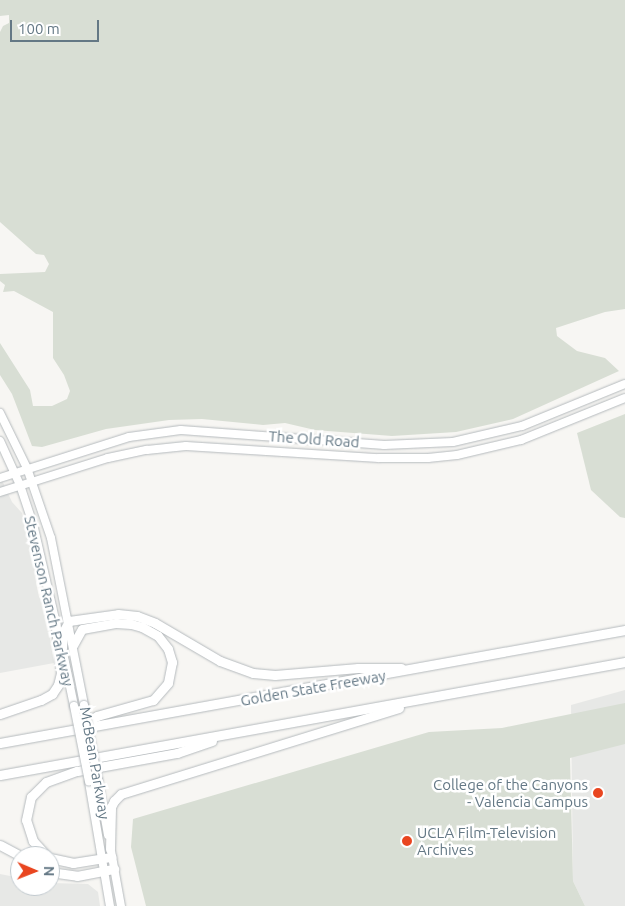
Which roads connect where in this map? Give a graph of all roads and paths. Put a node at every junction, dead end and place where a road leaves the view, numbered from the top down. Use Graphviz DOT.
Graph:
graph roads {
  1 [pos="625,384"];
  2 [pos="625,398"];
  3 [pos="0,412"];
  4 [pos="0,441"];
  5 [pos="27,468"];
  6 [pos="15,473"];
  7 [pos="0,478"];
  8 [pos="32,481"];
  9 [pos="20,485"];
  10 [pos="0,492"];
  11 [pos="55,619"];
  12 [pos="69,621"];
  13 [pos="625,630"];
  14 [pos="73,644"];
  15 [pos="62,648"];
  16 [pos="625,662"];
  17 [pos="424,668"];
  18 [pos="430,698"];
  19 [pos="74,706"];
  20 [pos="0,714"];
  21 [pos="71,730"];
  22 [pos="241,731"];
  23 [pos="0,743"];
  24 [pos="0,775"];
  25 [pos="38,846"];
  26 [pos="108,855"];
  27 [pos="60,860"];
  28 [pos="114,869"];
  29 [pos="104,871"];
  30 [pos="60,873"];
  31 [pos="110,906"];
  32 [pos="121,906"];
  1 -- 5 [label="main road, The Old Road"];
  2 -- 8 [label="main road, The Old Road"];
  3 -- 5 [label="main road, Stevenson Ranch Parkway"];
  4 -- 6 [label="main road, Stevenson Ranch Parkway"];
  5 -- 6 [label="main road, The Old Road"];
  5 -- 8 [label="main road, Stevenson Ranch Parkway"];
  6 -- 7 [label="main road, The Old Road"];
  6 -- 9 [label="main road, Stevenson Ranch Parkway"];
  8 -- 9 [label="main road, The Old Road"];
  8 -- 12 [label="main road, Stevenson Ranch Parkway"];
  9 -- 10 [label="main road, The Old Road"];
  9 -- 11 [label="main road, Stevenson Ranch Parkway"];
  11 -- 15 [label="main road, Stevenson Ranch Parkway"];
  11 -- 20 [label="highway"];
  12 -- 14 [label="main road, McBean Parkway"];
  12 -- 15 [label="highway"];
  12 -- 17 [label="highway"];
  13 -- 17 [label="highway, Golden State Freeway"];
  14 -- 21 [label="highway"];
  14 -- 26 [label="main road, McBean Parkway, bridge"];
  15 -- 19 [label="main road, Stevenson Ranch Parkway"];
  16 -- 18 [label="highway, Golden State Freeway"];
  17 -- 21 [label="highway, Golden State Freeway"];
  18 -- 22 [label="highway, Golden State Freeway"];
  18 -- 26 [label="highway"];
  19 -- 26 [label="main road, McBean Parkway, bridge"];
  21 -- 23 [label="highway, Golden State Freeway"];
  22 -- 24 [label="highway, Golden State Freeway"];
  22 -- 25 [label="highway"];
  26 -- 27 [label="highway"];
  26 -- 28 [label="main road, McBean Parkway"];
  26 -- 29 [label="main road, McBean Parkway"];
  28 -- 29 [label="highway"];
  28 -- 32 [label="main road, McBean Parkway"];
  29 -- 30 [label="highway"];
  29 -- 31 [label="main road, McBean Parkway"];
}
